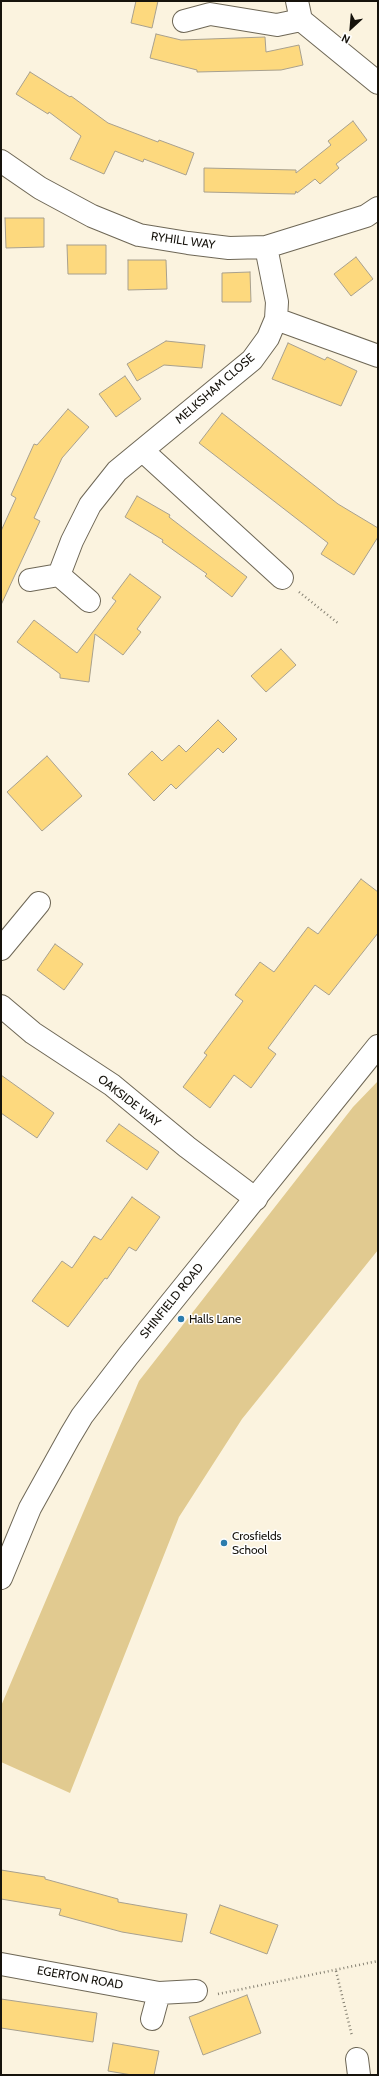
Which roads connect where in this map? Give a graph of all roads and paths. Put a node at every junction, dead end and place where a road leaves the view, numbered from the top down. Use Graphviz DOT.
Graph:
graph roads {
  1 [pos="299,10"];
  2 [pos="184,21"];
  3 [pos="378,83"];
  4 [pos="1,161"];
  5 [pos="378,208"];
  6 [pos="266,247"];
  7 [pos="276,319"];
  8 [pos="378,356"];
  9 [pos="143,451"];
  10 [pos="59,575"];
  11 [pos="282,578"];
  12 [pos="30,580"];
  13 [pos="89,601"];
  14 [pos="339,624"];
  15 [pos="39,903"];
  16 [pos="1,949"];
  17 [pos="1,1006"];
  18 [pos="378,1046"];
  19 [pos="256,1199"];
  20 [pos="1,1576"];
  21 [pos="378,1961"];
  22 [pos="1,1964"];
  23 [pos="336,1971"];
  24 [pos="196,1991"];
  25 [pos="158,1993"];
  26 [pos="152,2019"];
  27 [pos="358,2067"];
  1 -- 2 [label="street"];
  1 -- 3 [label="street"];
  4 -- 6 [label="street, RYHILL WAY"];
  5 -- 6 [label="street, RYHILL WAY"];
  6 -- 7 [label="street, MELKSHAM CLOSE"];
  7 -- 8 [label="street"];
  7 -- 9 [label="street, MELKSHAM CLOSE"];
  9 -- 10 [label="street, MELKSHAM CLOSE"];
  9 -- 11 [label="street"];
  10 -- 12 [label="street"];
  10 -- 13 [label="street"];
  11 -- 14 [label="path"];
  15 -- 16 [label="street"];
  17 -- 19 [label="street, OAKSIDE WAY"];
  18 -- 19 [label="street, SHINFIELD ROAD"];
  19 -- 20 [label="street, SHINFIELD ROAD"];
  21 -- 23 [label="path"];
  22 -- 25 [label="street, EGERTON ROAD"];
  23 -- 24 [label="path"];
  23 -- 27 [label="path"];
  24 -- 25 [label="street, EGERTON ROAD"];
  25 -- 26 [label="street"];
}
